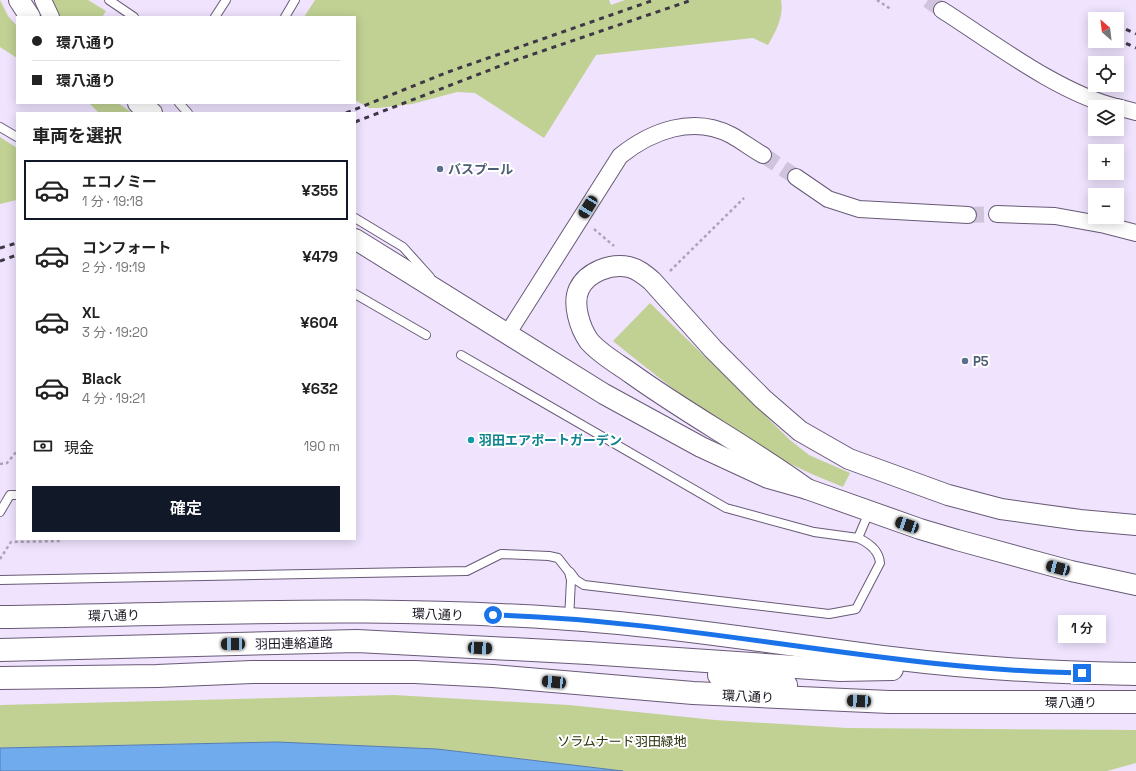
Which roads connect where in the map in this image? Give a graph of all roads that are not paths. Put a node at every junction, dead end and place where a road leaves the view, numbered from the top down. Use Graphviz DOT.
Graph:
graph roads {
  1 [pos="19,0"];
  2 [pos="43,0"];
  3 [pos="110,0"];
  4 [pos="226,0"];
  5 [pos="295,0"];
  6 [pos="942,10"];
  7 [pos="29,16"];
  8 [pos="51,16"];
  9 [pos="133,16"];
  10 [pos="217,16"];
  11 [pos="286,16"];
  12 [pos="1097,100"];
  13 [pos="180,104"];
  14 [pos="1124,109"];
  15 [pos="187,112"];
  16 [pos="1136,112"];
  17 [pos="0,127"];
  18 [pos="16,137"];
  19 [pos="763,155"];
  20 [pos="796,177"];
  21 [pos="997,214"];
  22 [pos="968,215"];
  23 [pos="356,219"];
  24 [pos="1136,233"];
  25 [pos="356,240"];
  26 [pos="356,295"];
  27 [pos="447,296"];
  28 [pos="508,333"];
  29 [pos="426,335"];
  30 [pos="461,355"];
  31 [pos="807,489"];
  32 [pos="16,495"];
  33 [pos="0,512"];
  34 [pos="869,512"];
  35 [pos="1136,525"];
  36 [pos="858,538"];
  37 [pos="569,572"];
  38 [pos="0,580"];
  39 [pos="1136,585"];
  40 [pos="0,617"];
  41 [pos="568,619"];
  42 [pos="0,650"];
  43 [pos="588,653"];
  44 [pos="986,668"];
  45 [pos="1136,674"];
  46 [pos="0,678"];
  47 [pos="890,702"];
  48 [pos="1136,702"];
  1 -- 7 [label="street"];
  2 -- 8 [label="street"];
  3 -- 9 [label="lane"];
  4 -- 10 [label="lane"];
  5 -- 11 [label="lane"];
  6 -- 12 [label="street"];
  13 -- 15 [label="lane"];
  14 -- 16 [label="street"];
  17 -- 18 [label="lane"];
  19 -- 28 [label="street"];
  20 -- 22 [label="street"];
  21 -- 24 [label="street"];
  23 -- 27 [label="lane"];
  25 -- 27 [label="street"];
  26 -- 29 [label="lane"];
  27 -- 28 [label="street"];
  28 -- 31 [label="street"];
  30 -- 36 [label="lane"];
  31 -- 34 [label="street"];
  31 -- 35 [label="street"];
  32 -- 33 [label="lane"];
  34 -- 36 [label="lane"];
  34 -- 39 [label="street"];
  36 -- 37 [label="lane"];
  37 -- 38 [label="lane"];
  37 -- 41 [label="lane"];
  40 -- 41 [label="main road, 環八通り"];
  41 -- 44 [label="main road, 環八通り"];
  42 -- 43 [label="main road, 羽田連絡道路"];
  43 -- 44 [label="main road"];
  43 -- 47 [label="main road"];
  44 -- 45 [label="main road, 環八通り"];
  46 -- 47 [label="main road, 環八通り"];
  47 -- 48 [label="main road, 環八通り"];
}
